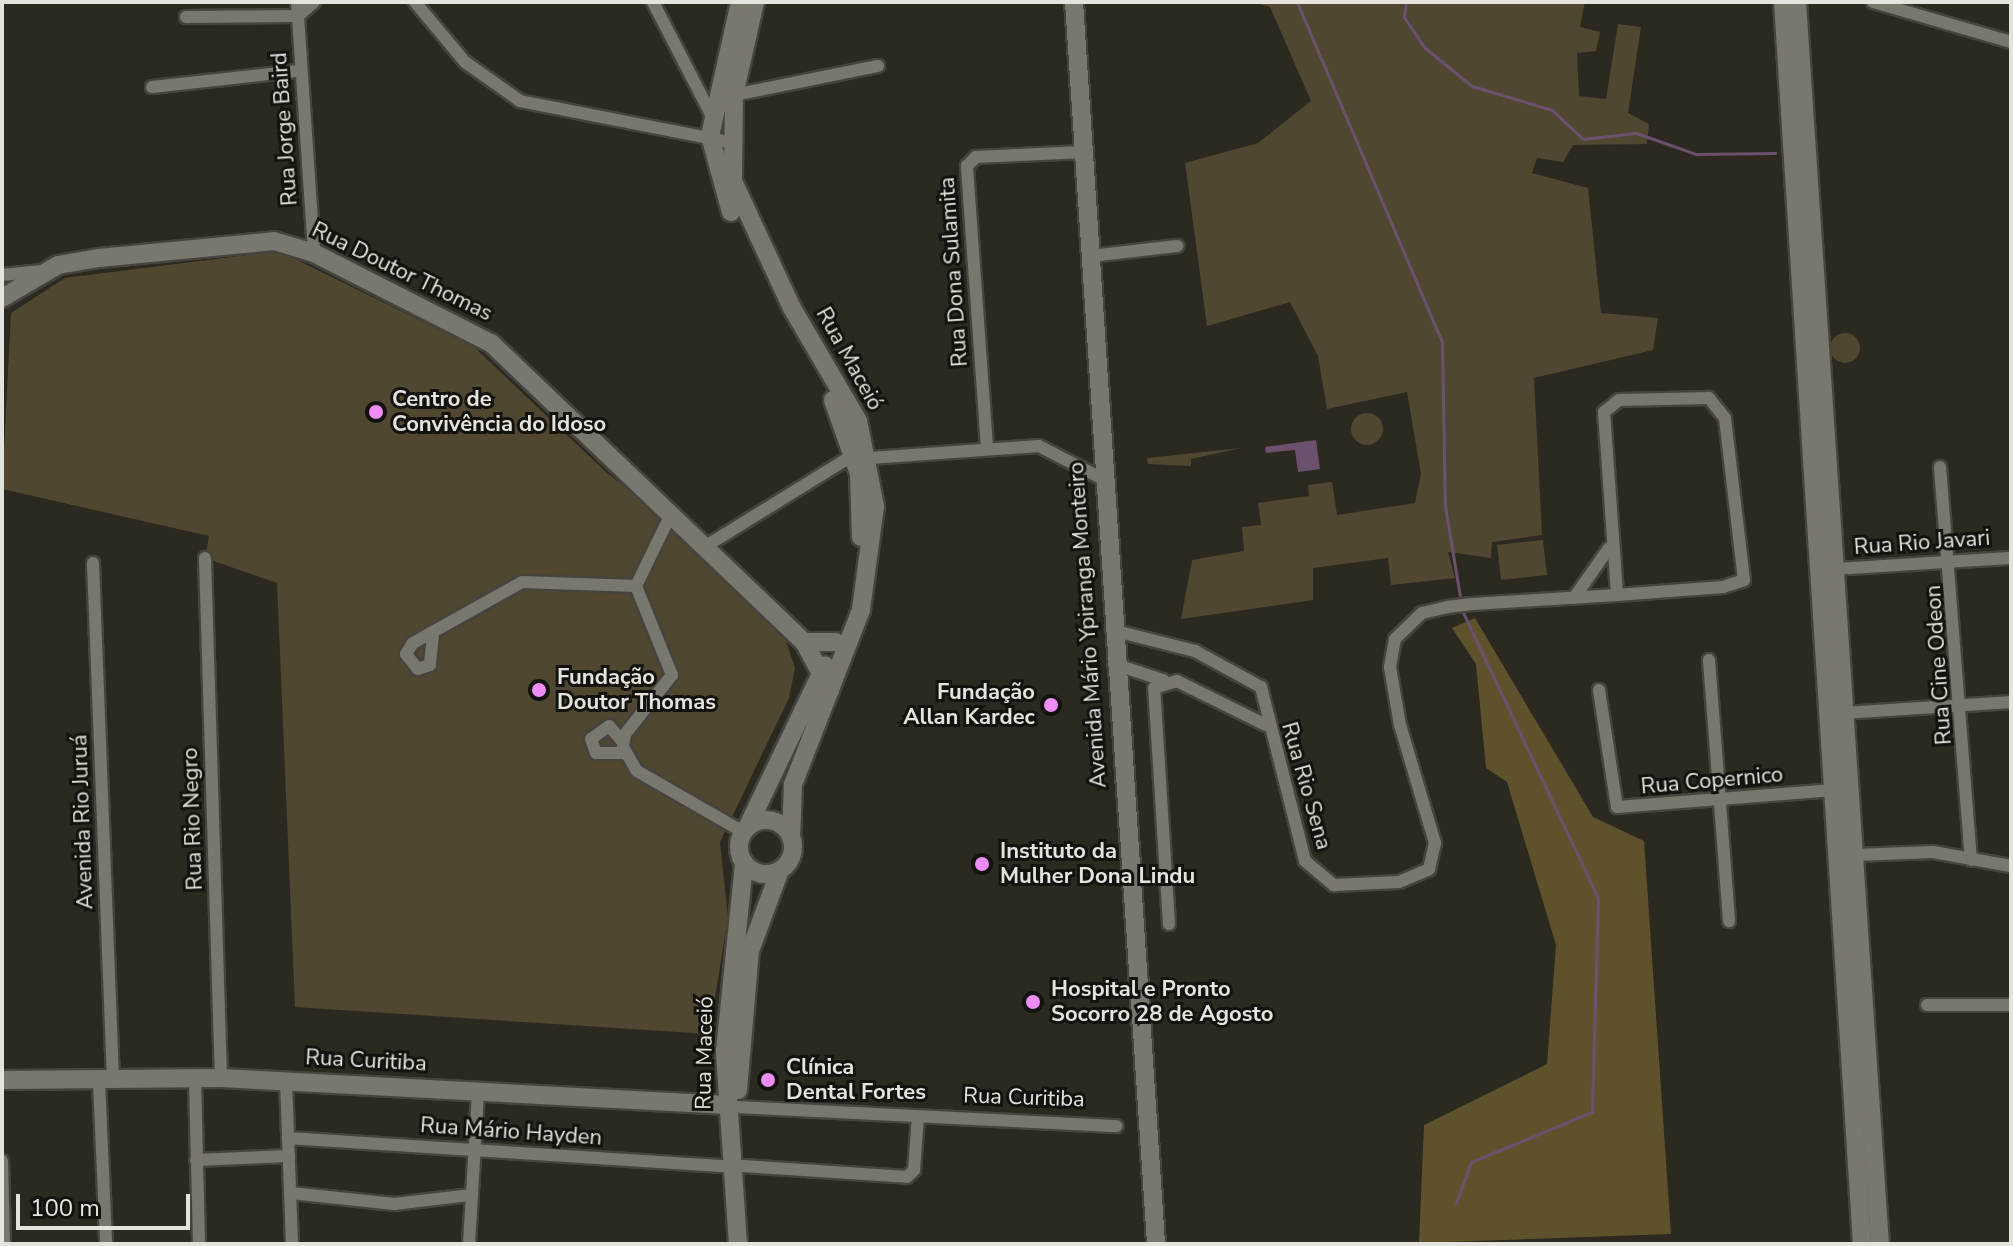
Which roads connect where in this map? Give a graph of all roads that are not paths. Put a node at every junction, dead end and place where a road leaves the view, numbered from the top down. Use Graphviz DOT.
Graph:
graph roads {
  1 [pos="297,2"];
  2 [pos="314,2"];
  3 [pos="415,2"];
  4 [pos="653,2"];
  5 [pos="740,2"];
  6 [pos="755,2"];
  7 [pos="1074,2"];
  8 [pos="1783,2"];
  9 [pos="1797,2"];
  10 [pos="1873,2"];
  11 [pos="298,16"];
  12 [pos="186,17"];
  13 [pos="2011,42"];
  14 [pos="878,66"];
  15 [pos="298,71"];
  16 [pos="152,87"];
  17 [pos="734,95"];
  18 [pos="712,127"];
  19 [pos="729,142"];
  20 [pos="1083,152"];
  21 [pos="1177,246"];
  22 [pos="314,253"];
  23 [pos="1090,256"];
  24 [pos="45,271"];
  25 [pos="2,275"];
  26 [pos="2,298"];
  27 [pos="987,447"];
  28 [pos="862,456"];
  29 [pos="1940,467"];
  30 [pos="1101,478"];
  31 [pos="671,514"];
  32 [pos="706,546"];
  33 [pos="1609,548"];
  34 [pos="205,558"];
  35 [pos="2011,558"];
  36 [pos="1952,559"];
  37 [pos="93,563"];
  38 [pos="1835,569"];
  39 [pos="636,586"];
  40 [pos="1617,595"];
  41 [pos="1574,598"];
  42 [pos="788,630"];
  43 [pos="1112,630"];
  44 [pos="433,635"];
  45 [pos="804,642"];
  46 [pos="836,642"];
  47 [pos="1709,660"];
  48 [pos="1114,664"];
  49 [pos="823,669"];
  50 [pos="1163,680"];
  51 [pos="821,690"];
  52 [pos="1599,690"];
  53 [pos="2011,702"];
  54 [pos="1963,705"];
  55 [pos="1843,713"];
  56 [pos="1266,725"];
  57 [pos="1834,790"];
  58 [pos="1719,801"];
  59 [pos="746,829"];
  60 [pos="791,838"];
  61 [pos="1855,855"];
  62 [pos="1971,860"];
  63 [pos="744,863"];
  64 [pos="2011,866"];
  65 [pos="780,870"];
  66 [pos="1729,921"];
  67 [pos="1169,924"];
  68 [pos="735,1002"];
  69 [pos="1927,1005"];
  70 [pos="2011,1005"];
  71 [pos="221,1078"];
  72 [pos="195,1079"];
  73 [pos="2,1080"];
  74 [pos="106,1080"];
  75 [pos="286,1081"];
  76 [pos="478,1091"];
  77 [pos="733,1106"];
  78 [pos="918,1117"];
  79 [pos="1117,1126"];
  80 [pos="288,1138"];
  81 [pos="474,1149"];
  82 [pos="289,1156"];
  83 [pos="196,1160"];
  84 [pos="2,1161"];
  85 [pos="737,1167"];
  86 [pos="291,1193"];
  87 [pos="471,1195"];
  88 [pos="4,1244"];
  89 [pos="106,1244"];
  90 [pos="199,1244"];
  91 [pos="292,1244"];
  92 [pos="469,1244"];
  93 [pos="738,1244"];
  94 [pos="749,1244"];
  95 [pos="1156,1244"];
  96 [pos="1862,1244"];
  97 [pos="1880,1244"];
  1 -- 11 [label="street, Rua Jorge Baird"];
  2 -- 11 [label="street"];
  3 -- 18 [label="street"];
  4 -- 18 [label="street"];
  5 -- 18 [label="main road, Rua Maceió"];
  6 -- 17 [label="main road, Rua Maceió"];
  7 -- 20 [label="main road, Avenida Mário Ypiranga Monteiro"];
  8 -- 57 [label="main road"];
  9 -- 38 [label="main road"];
  10 -- 13 [label="street"];
  11 -- 12 [label="street"];
  11 -- 15 [label="street, Rua Jorge Baird"];
  14 -- 17 [label="street"];
  15 -- 16 [label="street"];
  15 -- 22 [label="street, Rua Jorge Baird"];
  17 -- 19 [label="main road, Rua Maceió"];
  18 -- 19 [label="street"];
  18 -- 28 [label="main road, Rua Maceió"];
  19 -- 28 [label="main road, Rua Maceió"];
  20 -- 23 [label="main road, Avenida Mário Ypiranga Monteiro"];
  20 -- 27 [label="street, Rua Dona Sulamita"];
  21 -- 23 [label="street"];
  22 -- 24 [label="main road, Rua Doutor Thomas"];
  22 -- 31 [label="main road, Rua Doutor Thomas"];
  23 -- 30 [label="main road, Avenida Mário Ypiranga Monteiro"];
  24 -- 25 [label="street, Rua Doutor Thomas"];
  24 -- 26 [label="main road, Rua Doutor Thomas"];
  27 -- 28 [label="street"];
  27 -- 30 [label="street"];
  28 -- 32 [label="street"];
  28 -- 46 [label="main road, Rua Maceió"];
  28 -- 51 [label="main road, Rua Maceió"];
  29 -- 36 [label="street, Rua Cine Odeon"];
  30 -- 43 [label="main road, Avenida Mário Ypiranga Monteiro"];
  31 -- 32 [label="main road, Rua Doutor Thomas"];
  31 -- 39 [label="street"];
  32 -- 42 [label="main road, Rua Doutor Thomas"];
  33 -- 40 [label="street"];
  33 -- 40 [label="street"];
  33 -- 41 [label="street"];
  34 -- 71 [label="street, Rua Rio Negro"];
  35 -- 36 [label="street, Rua Rio Javari"];
  36 -- 38 [label="street, Rua Rio Javari"];
  36 -- 54 [label="street, Rua Cine Odeon"];
  37 -- 74 [label="street, Avenida Rio Juruá"];
  38 -- 55 [label="main road"];
  39 -- 44 [label="street"];
  39 -- 59 [label="street"];
  40 -- 41 [label="street"];
  41 -- 56 [label="street, Rua Rio Sena"];
  42 -- 45 [label="main road, Rua Doutor Thomas"];
  42 -- 51 [label="main road, Rua Doutor Thomas"];
  43 -- 48 [label="main road, Avenida Mário Ypiranga Monteiro"];
  43 -- 56 [label="street, Rua Rio Sena"];
  45 -- 46 [label="main road"];
  45 -- 49 [label="main road, Rua Doutor Thomas"];
  46 -- 49 [label="main road, Rua Maceió"];
  47 -- 58 [label="street"];
  48 -- 50 [label="street"];
  48 -- 95 [label="main road, Avenida Mário Ypiranga Monteiro"];
  49 -- 51 [label="main road, Rua Doutor Thomas"];
  50 -- 56 [label="street"];
  50 -- 67 [label="street"];
  51 -- 59 [label="main road, Rua Maceió"];
  51 -- 60 [label="main road, Rua Maceió"];
  52 -- 58 [label="street, Rua Copernico"];
  53 -- 54 [label="street"];
  54 -- 55 [label="street"];
  54 -- 62 [label="street, Rua Cine Odeon"];
  55 -- 61 [label="main road"];
  57 -- 58 [label="street, Rua Copernico"];
  57 -- 96 [label="main road"];
  58 -- 66 [label="street"];
  59 -- 60 [label="main road"];
  59 -- 63 [label="main road"];
  60 -- 65 [label="main road"];
  61 -- 62 [label="street"];
  61 -- 97 [label="main road"];
  62 -- 64 [label="street"];
  63 -- 65 [label="main road"];
  63 -- 68 [label="main road, Rua Maceió"];
  65 -- 68 [label="main road, Rua Maceió"];
  68 -- 77 [label="main road, Rua Maceió"];
  69 -- 70 [label="street"];
  71 -- 72 [label="main road, Rua Curitiba"];
  71 -- 75 [label="main road, Rua Curitiba"];
  72 -- 74 [label="main road, Rua Curitiba"];
  72 -- 83 [label="street"];
  73 -- 74 [label="main road, Rua Curitiba"];
  74 -- 89 [label="street, Avenida Rio Juruá"];
  75 -- 76 [label="main road, Rua Curitiba"];
  75 -- 80 [label="street"];
  76 -- 77 [label="main road, Rua Curitiba"];
  76 -- 81 [label="street"];
  77 -- 78 [label="street, Rua Curitiba"];
  77 -- 85 [label="main road, Rua Maceió"];
  78 -- 79 [label="street, Rua Curitiba"];
  78 -- 85 [label="street, Rua Mário Hayden"];
  80 -- 81 [label="street, Rua Mário Hayden"];
  80 -- 82 [label="street"];
  81 -- 85 [label="street, Rua Mário Hayden"];
  81 -- 87 [label="street"];
  82 -- 83 [label="street"];
  82 -- 86 [label="street"];
  83 -- 90 [label="street"];
  84 -- 88 [label="street"];
  85 -- 93 [label="main road, Rua Maceió"];
  85 -- 94 [label="main road, Rua Maceió"];
  86 -- 87 [label="street"];
  86 -- 91 [label="street"];
  87 -- 92 [label="street"];
}
